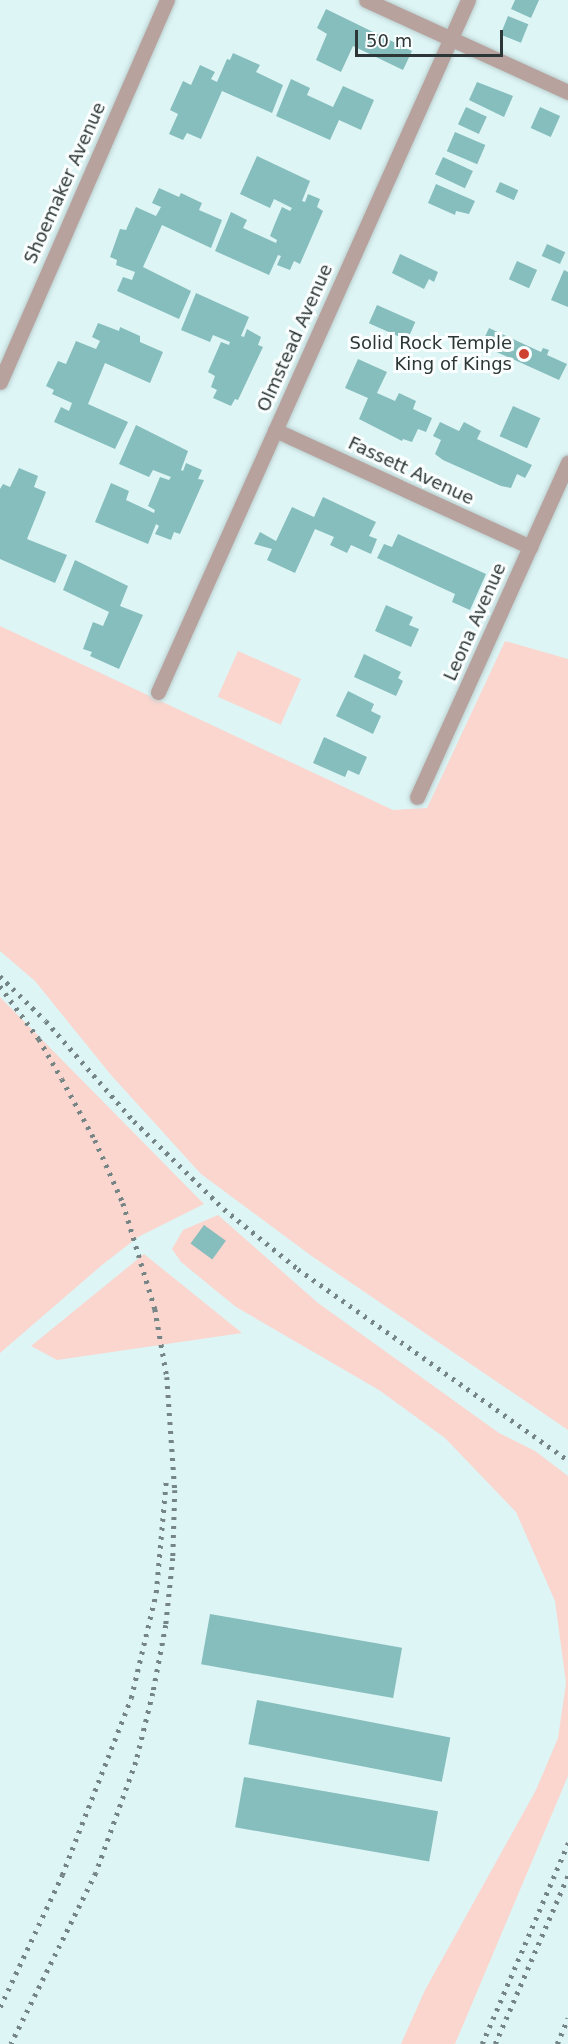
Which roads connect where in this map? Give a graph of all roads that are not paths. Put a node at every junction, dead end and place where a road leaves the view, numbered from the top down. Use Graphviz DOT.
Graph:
graph roads {
  1 [pos="166,0"];
  2 [pos="366,0"];
  3 [pos="468,0"];
  4 [pos="451,39"];
  5 [pos="568,92"];
  6 [pos="0,382"];
  7 [pos="275,430"];
  8 [pos="568,463"];
  9 [pos="530,547"];
  10 [pos="158,692"];
  11 [pos="417,796"];
  1 -- 6 [label="street, Shoemaker Avenue"];
  2 -- 4 [label="street"];
  3 -- 4 [label="street, Olmstead Avenue"];
  4 -- 5 [label="street"];
  4 -- 7 [label="street, Olmstead Avenue"];
  7 -- 9 [label="street, Fassett Avenue"];
  7 -- 10 [label="street, Olmstead Avenue"];
  8 -- 9 [label="street, Leona Avenue"];
  9 -- 11 [label="street, Leona Avenue"];
}
